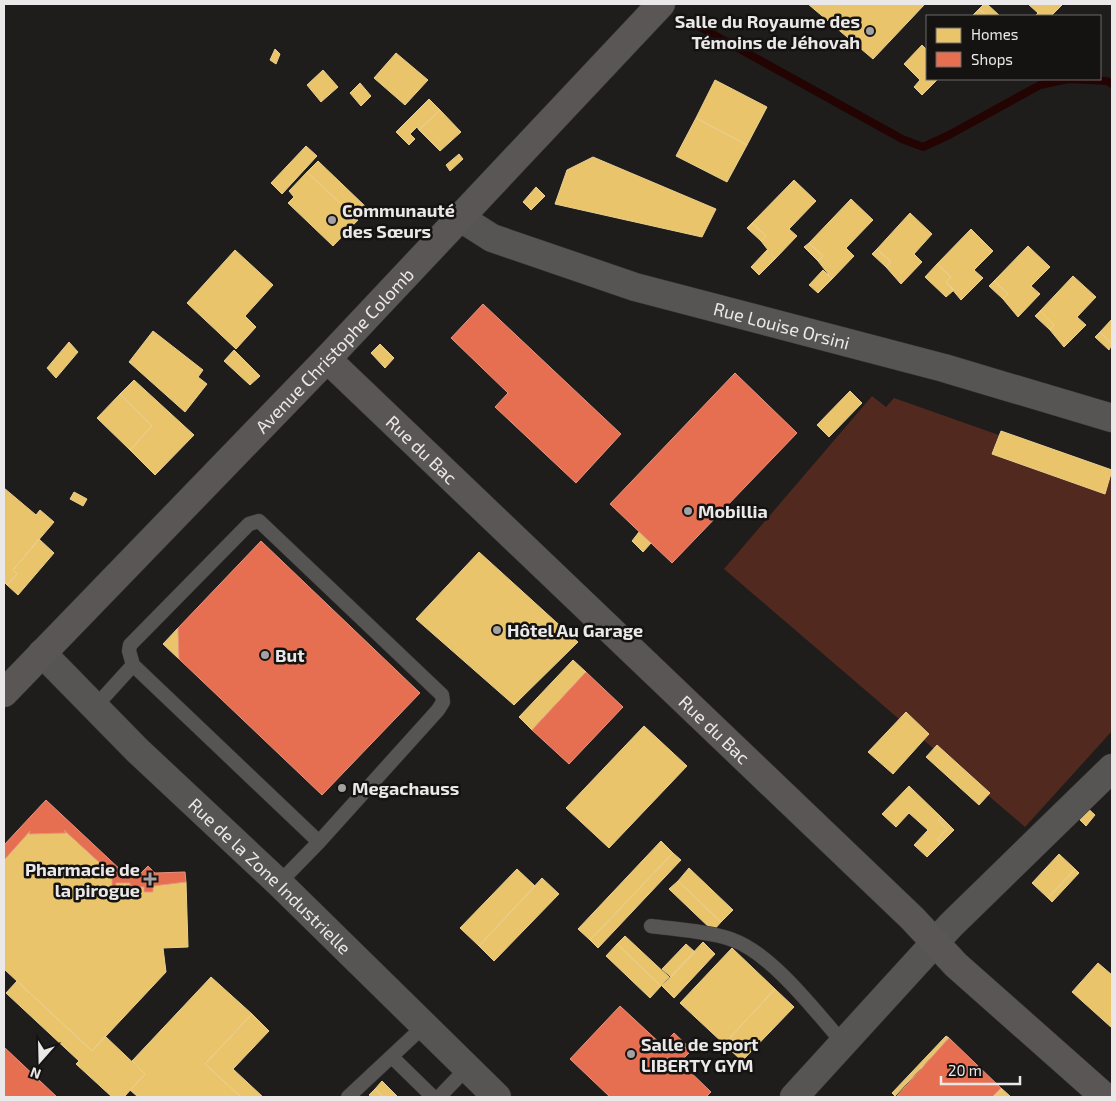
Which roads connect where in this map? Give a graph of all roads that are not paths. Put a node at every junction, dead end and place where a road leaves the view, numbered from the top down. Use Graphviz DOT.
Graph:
graph roads {
  1 [pos="660,4"];
  2 [pos="459,217"];
  3 [pos="327,359"];
  4 [pos="1112,418"];
  5 [pos="42,653"];
  6 [pos="133,665"];
  7 [pos="4,693"];
  8 [pos="94,708"];
  9 [pos="1112,768"];
  10 [pos="319,842"];
  11 [pos="279,883"];
  12 [pos="650,926"];
  13 [pos="935,944"];
  14 [pos="424,1026"];
  15 [pos="844,1044"];
  16 [pos="392,1057"];
  17 [pos="467,1068"];
  18 [pos="348,1097"];
  19 [pos="433,1097"];
  20 [pos="439,1097"];
  21 [pos="497,1097"];
  22 [pos="794,1097"];
  23 [pos="1105,1097"];
  1 -- 2 [label="street, Avenue Christophe Colomb"];
  2 -- 3 [label="street, Avenue Christophe Colomb"];
  2 -- 4 [label="street, Rue Louise Orsini"];
  3 -- 5 [label="street, Avenue Christophe Colomb"];
  3 -- 13 [label="street, Rue du Bac"];
  5 -- 7 [label="street, Avenue Christophe Colomb"];
  5 -- 8 [label="street, Rue de la Zone Industrielle"];
  6 -- 8 [label="lane"];
  6 -- 10 [label="lane"];
  6 -- 10 [label="lane"];
  8 -- 11 [label="street, Rue de la Zone Industrielle"];
  9 -- 13 [label="street"];
  10 -- 11 [label="lane"];
  11 -- 14 [label="street, Rue de la Zone Industrielle"];
  12 -- 15 [label="lane"];
  13 -- 15 [label="street"];
  13 -- 23 [label="street, Rue du Bac"];
  14 -- 16 [label="lane"];
  14 -- 17 [label="street, Rue de la Zone Industrielle"];
  15 -- 22 [label="street"];
  16 -- 18 [label="lane"];
  16 -- 19 [label="lane"];
  17 -- 20 [label="lane"];
  17 -- 21 [label="street, Rue de la Zone Industrielle"];
}
